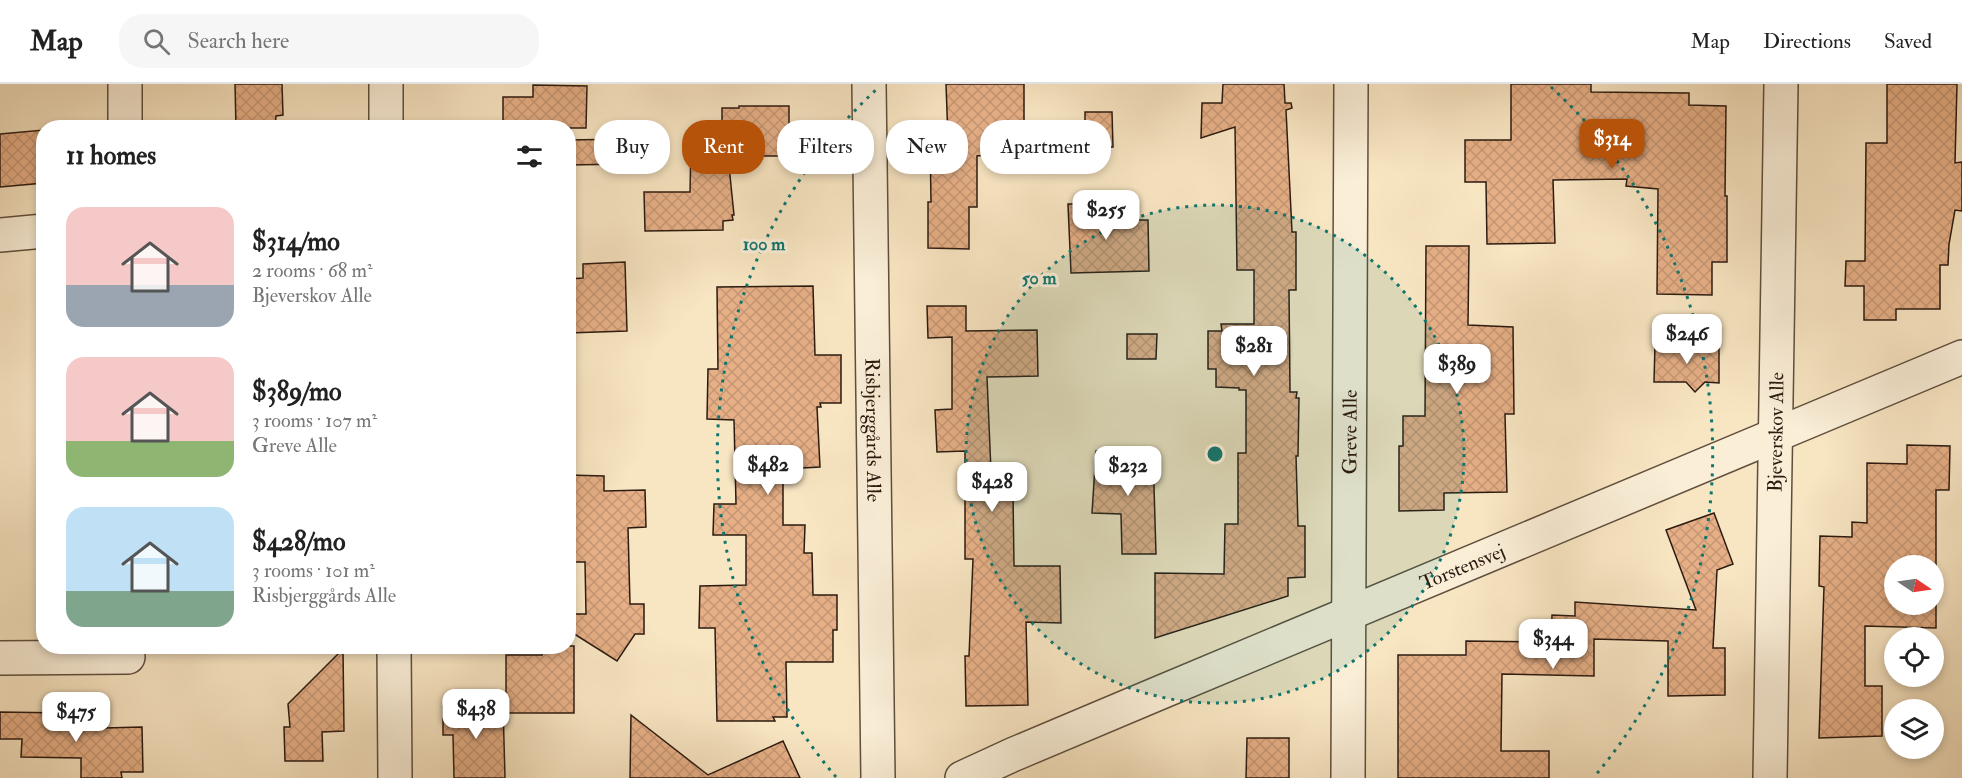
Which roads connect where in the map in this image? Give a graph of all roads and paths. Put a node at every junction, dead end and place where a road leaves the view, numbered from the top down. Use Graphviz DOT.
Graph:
graph roads {
  1 [pos="125,84"];
  2 [pos="386,84"];
  3 [pos="869,84"];
  4 [pos="1351,84"];
  5 [pos="1781,84"];
  6 [pos="126,120"];
  7 [pos="386,120"];
  8 [pos="36,232"];
  9 [pos="0,235"];
  10 [pos="1962,357"];
  11 [pos="1775,437"];
  12 [pos="1349,612"];
  13 [pos="394,654"];
  14 [pos="128,657"];
  15 [pos="0,658"];
  16 [pos="395,778"];
  17 [pos="878,778"];
  18 [pos="962,778"];
  19 [pos="1348,778"];
  20 [pos="1770,778"];
  1 -- 6 [label="street"];
  2 -- 7 [label="street"];
  3 -- 17 [label="street, Risbjerggårds Alle"];
  4 -- 12 [label="street, Greve Alle"];
  5 -- 11 [label="street, Bjeverskov Alle"];
  8 -- 9 [label="street"];
  10 -- 11 [label="street, Torstensvej"];
  11 -- 12 [label="street, Torstensvej"];
  11 -- 20 [label="street, Bjeverskov Alle"];
  12 -- 18 [label="street, Torstensvej"];
  12 -- 19 [label="street, Greve Alle"];
  13 -- 16 [label="street"];
  14 -- 15 [label="street"];
}
